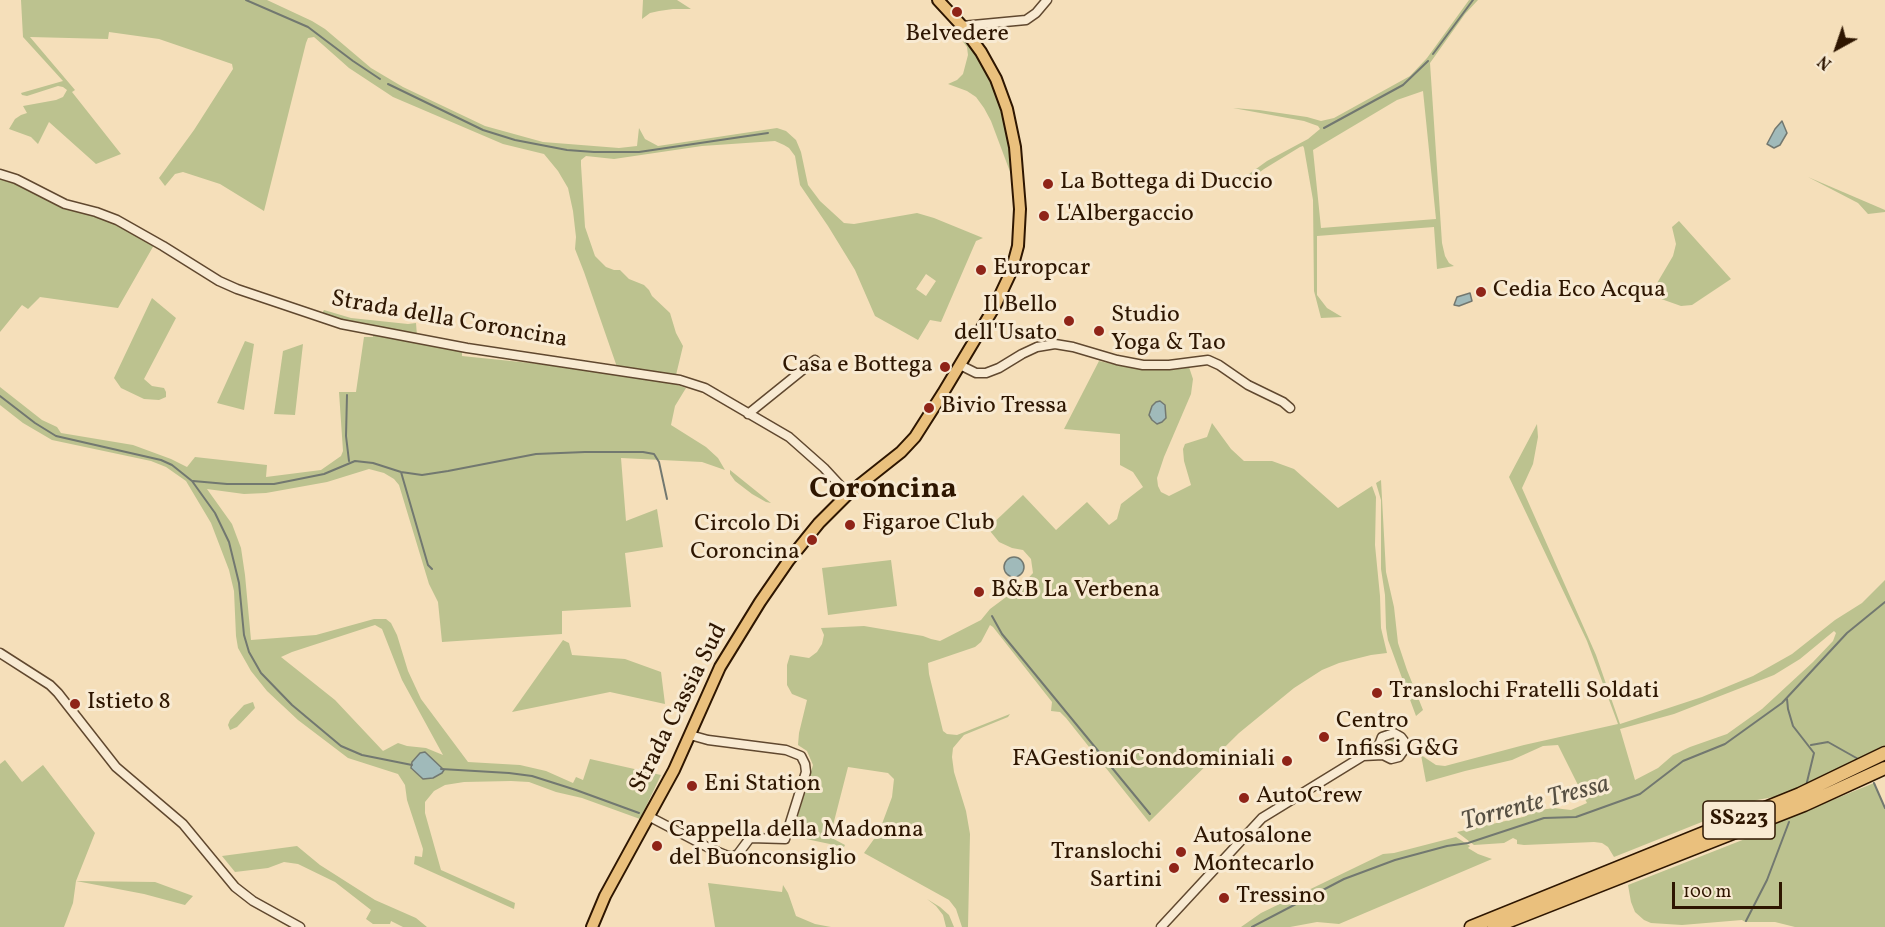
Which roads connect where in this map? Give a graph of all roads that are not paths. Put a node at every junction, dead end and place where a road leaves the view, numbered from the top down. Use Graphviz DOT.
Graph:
graph roads {
  1 [pos="938,0"];
  2 [pos="1047,0"];
  3 [pos="962,26"];
  4 [pos="0,174"];
  5 [pos="815,360"];
  6 [pos="960,365"];
  7 [pos="1290,408"];
  8 [pos="748,414"];
  9 [pos="848,494"];
  10 [pos="0,653"];
  11 [pos="690,735"];
  12 [pos="1378,745"];
  13 [pos="1885,753"];
  14 [pos="1383,755"];
  15 [pos="1363,756"];
  16 [pos="1885,768"];
  17 [pos="650,817"];
  18 [pos="300,927"];
  19 [pos="592,927"];
  20 [pos="1161,927"];
  21 [pos="1471,927"];
  22 [pos="1494,927"];
  1 -- 3 [label="main road, Strada Cassia Sud"];
  2 -- 3 [label="street"];
  3 -- 6 [label="main road, Strada Cassia Sud"];
  4 -- 8 [label="street, Strada della Coroncina"];
  5 -- 8 [label="street"];
  6 -- 7 [label="street"];
  6 -- 9 [label="main road, Strada Cassia Sud"];
  8 -- 9 [label="street, Strada della Coroncina"];
  9 -- 11 [label="main road, Strada Cassia Sud"];
  10 -- 18 [label="street"];
  11 -- 17 [label="main road, Strada Cassia Sud"];
  11 -- 17 [label="street"];
  12 -- 14 [label="street"];
  12 -- 14 [label="street"];
  12 -- 15 [label="street"];
  13 -- 21 [label="highway, SS223"];
  14 -- 15 [label="street"];
  15 -- 20 [label="street"];
  16 -- 22 [label="highway, SS223"];
  17 -- 19 [label="main road, Strada Cassia Sud"];
}
